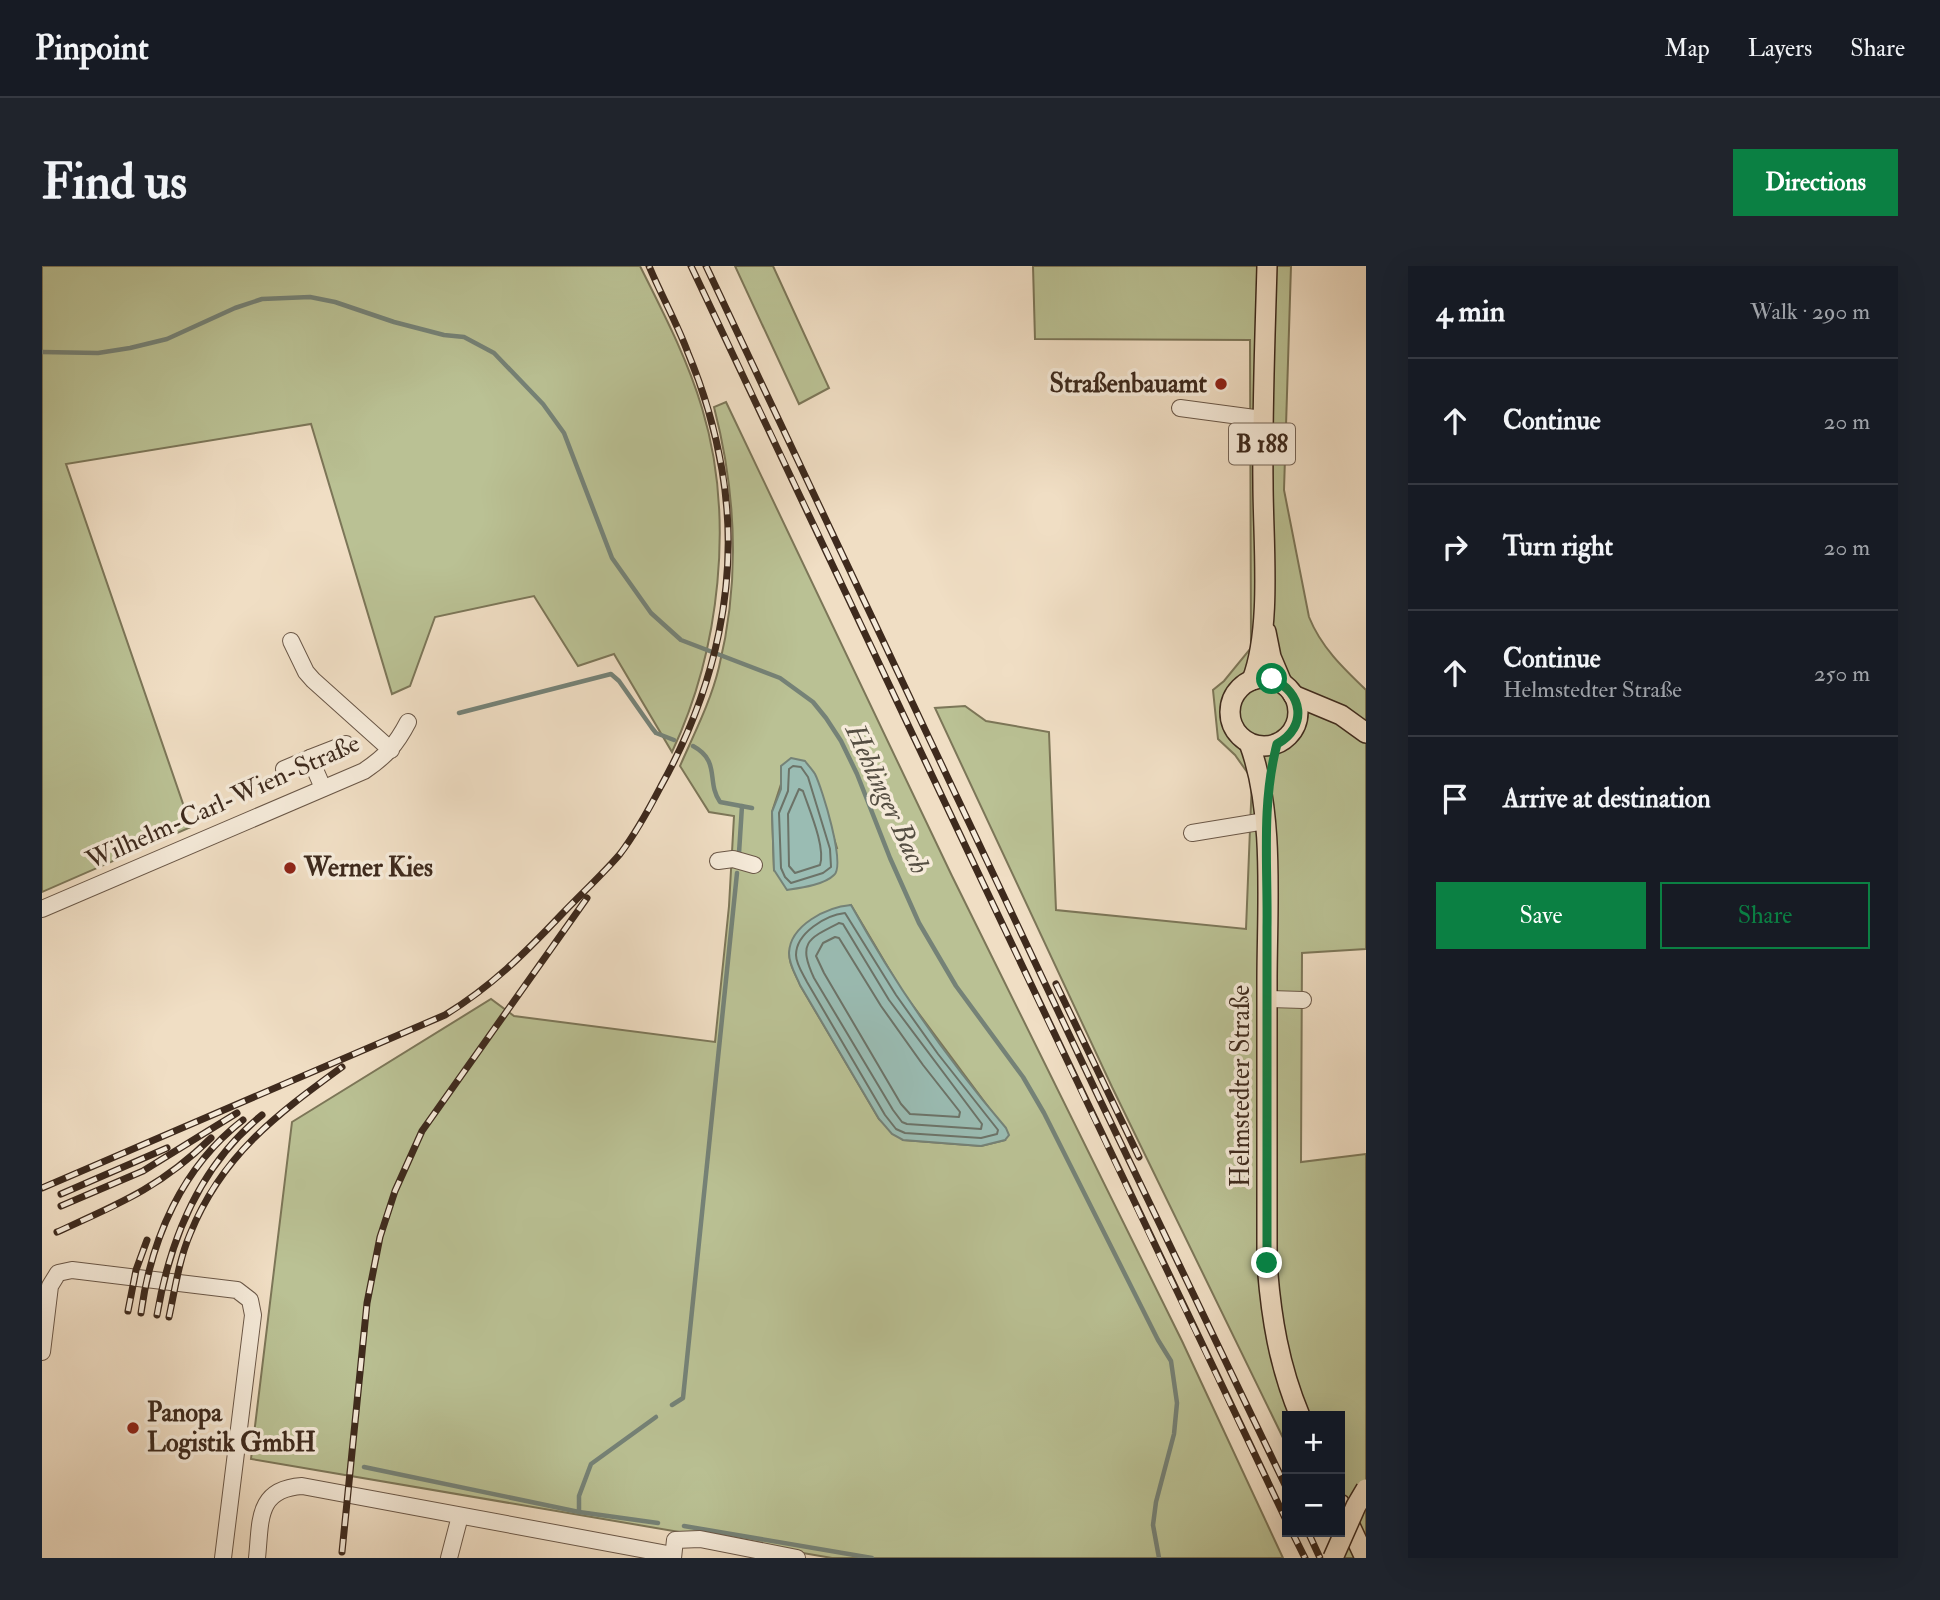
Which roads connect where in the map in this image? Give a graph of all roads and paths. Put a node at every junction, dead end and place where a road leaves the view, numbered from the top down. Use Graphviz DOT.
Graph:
graph roads {
  1 [pos="1267,266"];
  2 [pos="1180,408"];
  3 [pos="1262,419"];
  4 [pos="1264,621"];
  5 [pos="291,641"];
  6 [pos="1252,680"];
  7 [pos="1288,689"];
  8 [pos="1341,715"];
  9 [pos="408,722"];
  10 [pos="1294,728"];
  11 [pos="1366,733"];
  12 [pos="1249,743"];
  13 [pos="346,744"];
  14 [pos="1277,744"];
  15 [pos="391,750"];
  16 [pos="310,758"];
  17 [pos="284,769"];
  18 [pos="323,788"];
  19 [pos="1265,821"];
  20 [pos="1192,833"];
  21 [pos="718,861"];
  22 [pos="754,865"];
  23 [pos="42,909"];
  24 [pos="1267,999"];
  25 [pos="1303,1000"];
  26 [pos="42,1352"];
  27 [pos="1298,1411"];
  28 [pos="1366,1489"];
  29 [pos="1345,1515"];
  30 [pos="460,1516"];
  31 [pos="673,1557"];
  32 [pos="223,1558"];
  33 [pos="257,1558"];
  34 [pos="449,1558"];
  35 [pos="797,1558"];
  36 [pos="1333,1558"];
  37 [pos="1365,1558"];
  1 -- 3 [label="main road, B 188"];
  2 -- 3 [label="street"];
  3 -- 4 [label="main road, B 188"];
  4 -- 6 [label="main road, B 188"];
  4 -- 7 [label="main road, B 188"];
  5 -- 15 [label="street"];
  6 -- 7 [label="main road"];
  6 -- 12 [label="main road"];
  7 -- 8 [label="main road"];
  7 -- 10 [label="main road"];
  8 -- 10 [label="main road"];
  8 -- 11 [label="main road"];
  9 -- 15 [label="street, Wilhelm-Carl-Wien-Straße"];
  10 -- 14 [label="main road"];
  12 -- 14 [label="main road"];
  12 -- 19 [label="main road, Helmstedter Straße"];
  13 -- 16 [label="street"];
  14 -- 19 [label="main road, Helmstedter Straße"];
  15 -- 18 [label="street, Wilhelm-Carl-Wien-Straße"];
  16 -- 17 [label="street"];
  16 -- 18 [label="street"];
  18 -- 23 [label="street, Wilhelm-Carl-Wien-Straße"];
  19 -- 20 [label="street"];
  19 -- 24 [label="main road, Helmstedter Straße"];
  21 -- 22 [label="street"];
  24 -- 25 [label="street"];
  24 -- 27 [label="main road, Helmstedter Straße"];
  26 -- 32 [label="street"];
  28 -- 36 [label="main road, bridge"];
  29 -- 37 [label="main road"];
  30 -- 31 [label="street"];
  30 -- 33 [label="street"];
  30 -- 34 [label="street"];
  31 -- 35 [label="street"];
}
